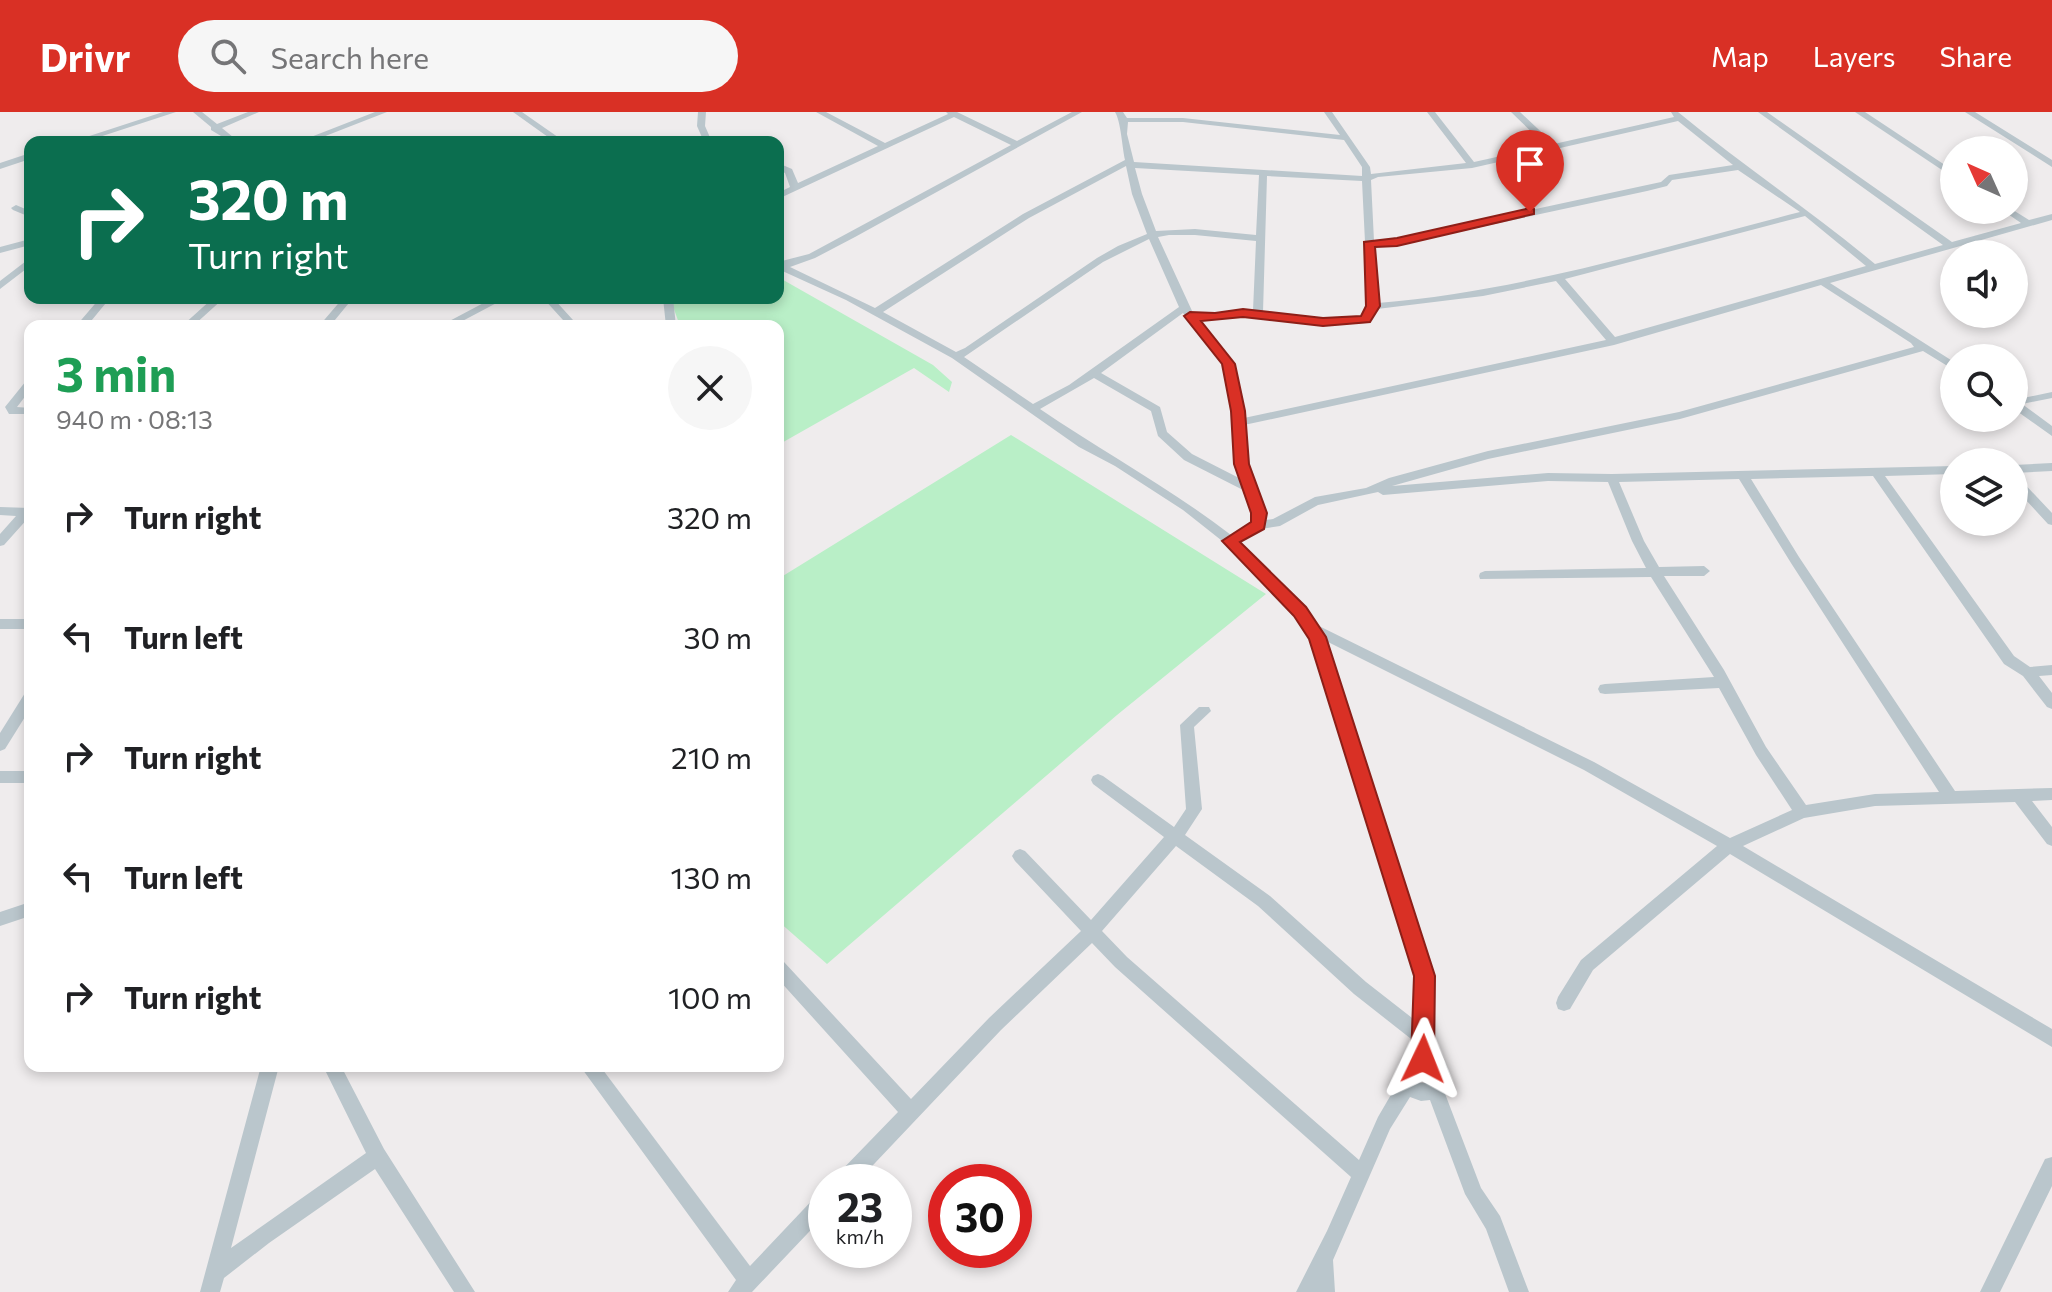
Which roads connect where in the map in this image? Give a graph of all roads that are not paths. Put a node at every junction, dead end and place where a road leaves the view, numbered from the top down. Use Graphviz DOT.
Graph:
graph roads {
  1 [pos="172,112"];
  2 [pos="197,112"];
  3 [pos="255,112"];
  4 [pos="357,112"];
  5 [pos="383,112"];
  6 [pos="517,112"];
  7 [pos="702,112"];
  8 [pos="820,112"];
  9 [pos="1078,112"];
  10 [pos="1328,112"];
  11 [pos="1431,112"];
  12 [pos="1515,112"];
  13 [pos="1762,112"];
  14 [pos="1859,112"];
  15 [pos="1969,112"];
  16 [pos="951,114"];
  17 [pos="1677,114"];
  18 [pos="1121,116"];
  19 [pos="366,119"];
  20 [pos="214,128"];
  21 [pos="327,133"];
  22 [pos="94,136"];
  23 [pos="226,136"];
  24 [pos="319,136"];
  25 [pos="331,136"];
  26 [pos="552,136"];
  27 [pos="705,136"];
  28 [pos="1347,138"];
  29 [pos="1018,145"];
  30 [pos="884,146"];
  31 [pos="1554,148"];
  32 [pos="24,158"];
  33 [pos="1131,163"];
  34 [pos="2052,164"];
  35 [pos="1472,165"];
  36 [pos="0,166"];
  37 [pos="1940,166"];
  38 [pos="1740,167"];
  39 [pos="784,169"];
  40 [pos="1263,174"];
  41 [pos="1367,179"];
  42 [pos="795,188"];
  43 [pos="784,193"];
  44 [pos="16,208"];
  45 [pos="24,211"];
  46 [pos="1807,213"];
  47 [pos="2052,217"];
  48 [pos="2028,223"];
  49 [pos="2024,224"];
  50 [pos="1152,234"];
  51 [pos="1260,238"];
  52 [pos="1943,240"];
  53 [pos="1971,240"];
  54 [pos="24,244"];
  55 [pos="1368,244"];
  56 [pos="1940,249"];
  57 [pos="0,250"];
  58 [pos="784,265"];
  59 [pos="24,266"];
  60 [pos="1873,267"];
  61 [pos="784,268"];
  62 [pos="1558,277"];
  63 [pos="1822,282"];
  64 [pos="0,286"];
  65 [pos="100,304"];
  66 [pos="212,304"];
  67 [pos="343,304"];
  68 [pos="489,304"];
  69 [pos="553,304"];
  70 [pos="1373,306"];
  71 [pos="875,312"];
  72 [pos="1187,312"];
  73 [pos="1258,316"];
  74 [pos="86,320"];
  75 [pos="194,320"];
  76 [pos="329,320"];
  77 [pos="457,320"];
  78 [pos="568,320"];
  79 [pos="1614,342"];
  80 [pos="1920,345"];
  81 [pos="956,356"];
  82 [pos="1940,358"];
  83 [pos="1094,373"];
  84 [pos="24,391"];
  85 [pos="2052,395"];
  86 [pos="2028,400"];
  87 [pos="1033,408"];
  88 [pos="24,411"];
  89 [pos="2028,413"];
  90 [pos="1239,423"];
  91 [pos="2052,432"];
  92 [pos="2052,467"];
  93 [pos="2028,468"];
  94 [pos="1940,470"];
  95 [pos="1876,472"];
  96 [pos="1742,474"];
  97 [pos="1612,478"];
  98 [pos="1251,489"];
  99 [pos="1368,492"];
  100 [pos="2028,495"];
  101 [pos="0,511"];
  102 [pos="24,512"];
  103 [pos="24,517"];
  104 [pos="2052,521"];
  105 [pos="1258,525"];
  106 [pos="1230,541"];
  107 [pos="0,542"];
  108 [pos="1704,571"];
  109 [pos="1655,572"];
  110 [pos="1485,576"];
  111 [pos="0,624"];
  112 [pos="24,624"];
  113 [pos="1313,629"];
  114 [pos="2052,670"];
  115 [pos="2028,672"];
  116 [pos="1723,682"];
  117 [pos="1605,689"];
  118 [pos="2052,703"];
  119 [pos="24,707"];
  120 [pos="1204,711"];
  121 [pos="0,745"];
  122 [pos="0,777"];
  123 [pos="24,777"];
  124 [pos="1098,780"];
  125 [pos="2018,794"];
  126 [pos="2052,794"];
  127 [pos="1952,799"];
  128 [pos="1802,812"];
  129 [pos="1177,835"];
  130 [pos="2052,839"];
  131 [pos="1729,845"];
  132 [pos="1020,856"];
  133 [pos="24,911"];
  134 [pos="0,919"];
  135 [pos="1090,930"];
  136 [pos="784,974"];
  137 [pos="1564,1003"];
  138 [pos="1424,1038"];
  139 [pos="2052,1039"];
  140 [pos="1423,1059"];
  141 [pos="268,1072"];
  142 [pos="335,1072"];
  143 [pos="593,1072"];
  144 [pos="1409,1082"];
  145 [pos="1435,1090"];
  146 [pos="910,1112"];
  147 [pos="377,1156"];
  148 [pos="861,1164"];
  149 [pos="2052,1166"];
  150 [pos="1362,1175"];
  151 [pos="808,1219"];
  152 [pos="1323,1259"];
  153 [pos="211,1286"];
  154 [pos="744,1287"];
  155 [pos="465,1292"];
  156 [pos="1306,1292"];
  157 [pos="1325,1292"];
  158 [pos="1519,1292"];
  159 [pos="1990,1292"];
  1 -- 22 [label="street"];
  2 -- 20 [label="street"];
  3 -- 20 [label="street"];
  4 -- 19 [label="street"];
  5 -- 19 [label="street"];
  6 -- 26 [label="street"];
  7 -- 27 [label="street"];
  8 -- 30 [label="street"];
  9 -- 29 [label="street"];
  10 -- 28 [label="street"];
  11 -- 35 [label="street"];
  12 -- 31 [label="street"];
  13 -- 52 [label="street"];
  14 -- 37 [label="street"];
  15 -- 34 [label="street"];
  16 -- 29 [label="street"];
  16 -- 30 [label="street"];
  17 -- 31 [label="street"];
  17 -- 38 [label="street"];
  18 -- 28 [label="street"];
  18 -- 33 [label="street"];
  19 -- 21 [label="street"];
  20 -- 23 [label="street"];
  21 -- 24 [label="street"];
  21 -- 25 [label="street"];
  28 -- 41 [label="street"];
  29 -- 58 [label="street"];
  30 -- 42 [label="street"];
  31 -- 35 [label="street"];
  32 -- 36 [label="street"];
  33 -- 40 [label="street"];
  33 -- 50 [label="street"];
  33 -- 71 [label="street"];
  35 -- 41 [label="street"];
  38 -- 46 [label="street"];
  38 -- 55 [label="street"];
  39 -- 42 [label="street"];
  40 -- 41 [label="street"];
  40 -- 51 [label="street"];
  41 -- 55 [label="street"];
  42 -- 43 [label="street"];
  44 -- 45 [label="street"];
  46 -- 60 [label="street"];
  46 -- 62 [label="street"];
  47 -- 48 [label="street"];
  49 -- 53 [label="street"];
  50 -- 51 [label="street"];
  50 -- 72 [label="street"];
  50 -- 81 [label="street"];
  51 -- 73 [label="street"];
  54 -- 57 [label="street"];
  55 -- 70 [label="street"];
  56 -- 60 [label="street"];
  59 -- 64 [label="street"];
  60 -- 63 [label="street"];
  61 -- 71 [label="street"];
  62 -- 70 [label="street"];
  62 -- 79 [label="street"];
  63 -- 79 [label="street"];
  63 -- 80 [label="street"];
  65 -- 74 [label="street"];
  66 -- 75 [label="street"];
  67 -- 76 [label="street"];
  68 -- 77 [label="street"];
  69 -- 78 [label="street"];
  70 -- 73 [label="street"];
  71 -- 81 [label="street"];
  72 -- 73 [label="street"];
  72 -- 83 [label="street"];
  72 -- 90 [label="street"];
  79 -- 90 [label="street"];
  80 -- 82 [label="street"];
  80 -- 99 [label="street"];
  81 -- 87 [label="street"];
  83 -- 87 [label="street"];
  83 -- 98 [label="street"];
  84 -- 88 [label="street"];
  85 -- 86 [label="street"];
  87 -- 106 [label="street"];
  89 -- 91 [label="street"];
  90 -- 98 [label="street"];
  92 -- 93 [label="street"];
  94 -- 95 [label="street"];
  95 -- 96 [label="street"];
  95 -- 115 [label="street"];
  96 -- 97 [label="street"];
  96 -- 127 [label="street"];
  97 -- 99 [label="street"];
  97 -- 109 [label="street"];
  98 -- 105 [label="street"];
  99 -- 105 [label="street"];
  100 -- 104 [label="street"];
  101 -- 102 [label="street"];
  103 -- 107 [label="street"];
  105 -- 106 [label="street"];
  106 -- 113 [label="street"];
  108 -- 109 [label="street"];
  109 -- 110 [label="street"];
  109 -- 116 [label="street"];
  111 -- 112 [label="street"];
  113 -- 131 [label="street"];
  113 -- 138 [label="street"];
  114 -- 115 [label="street"];
  115 -- 118 [label="street"];
  116 -- 117 [label="street"];
  116 -- 128 [label="street"];
  119 -- 121 [label="street"];
  120 -- 129 [label="street"];
  122 -- 123 [label="street"];
  124 -- 129 [label="street"];
  125 -- 126 [label="street"];
  125 -- 127 [label="street"];
  125 -- 130 [label="street"];
  127 -- 128 [label="street"];
  128 -- 131 [label="street"];
  129 -- 135 [label="street"];
  129 -- 138 [label="street"];
  131 -- 137 [label="street"];
  131 -- 139 [label="street"];
  132 -- 135 [label="street"];
  133 -- 134 [label="street"];
  135 -- 146 [label="street"];
  135 -- 150 [label="street"];
  136 -- 146 [label="street"];
  138 -- 140 [label="street"];
  140 -- 144 [label="street"];
  140 -- 145 [label="street"];
  141 -- 153 [label="street"];
  142 -- 147 [label="street"];
  143 -- 154 [label="street"];
  144 -- 145 [label="street"];
  144 -- 150 [label="street"];
  145 -- 158 [label="street"];
  146 -- 148 [label="street"];
  147 -- 153 [label="street"];
  147 -- 155 [label="street"];
  149 -- 159 [label="street"];
  150 -- 152 [label="street"];
  151 -- 154 [label="street"];
  152 -- 156 [label="street"];
  152 -- 157 [label="street"];
}
